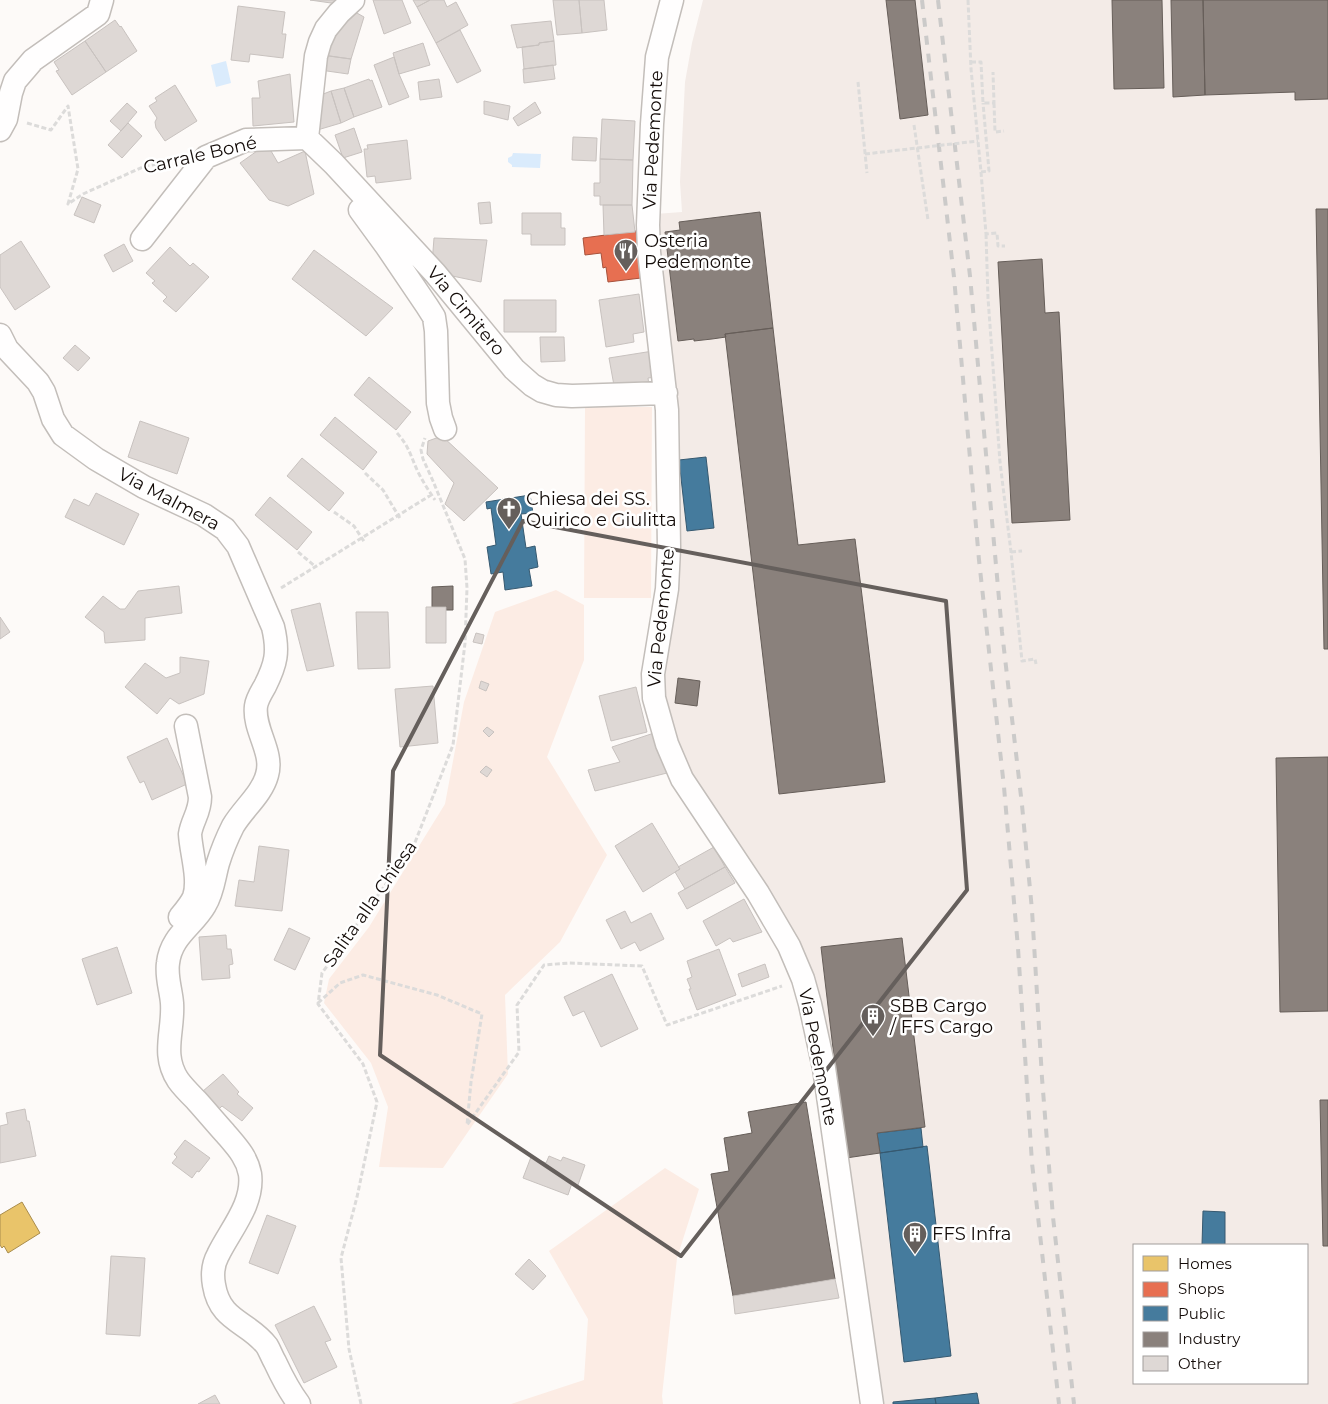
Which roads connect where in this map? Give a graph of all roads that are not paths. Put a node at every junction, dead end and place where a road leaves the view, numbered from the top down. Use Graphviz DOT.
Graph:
graph roads {
  1 [pos="102,0"];
  2 [pos="353,0"];
  3 [pos="672,0"];
  4 [pos="10,126"];
  5 [pos="307,138"];
  6 [pos="334,164"];
  7 [pos="142,239"];
  8 [pos="0,335"];
  9 [pos="666,393"];
  10 [pos="445,429"];
  11 [pos="186,726"];
  12 [pos="173,946"];
  13 [pos="299,1404"];
  14 [pos="872,1404"];
  1 -- 4 [label="street"];
  2 -- 5 [label="street"];
  3 -- 9 [label="street, Via Pedemonte"];
  5 -- 6 [label="street, Via Cimitero"];
  5 -- 7 [label="street, Carrale Boné"];
  6 -- 9 [label="street, Via Cimitero"];
  6 -- 10 [label="street"];
  8 -- 12 [label="street, Via Malmera"];
  9 -- 14 [label="street, Via Pedemonte"];
  11 -- 12 [label="street"];
  12 -- 13 [label="street, Via Malmera"];
}
